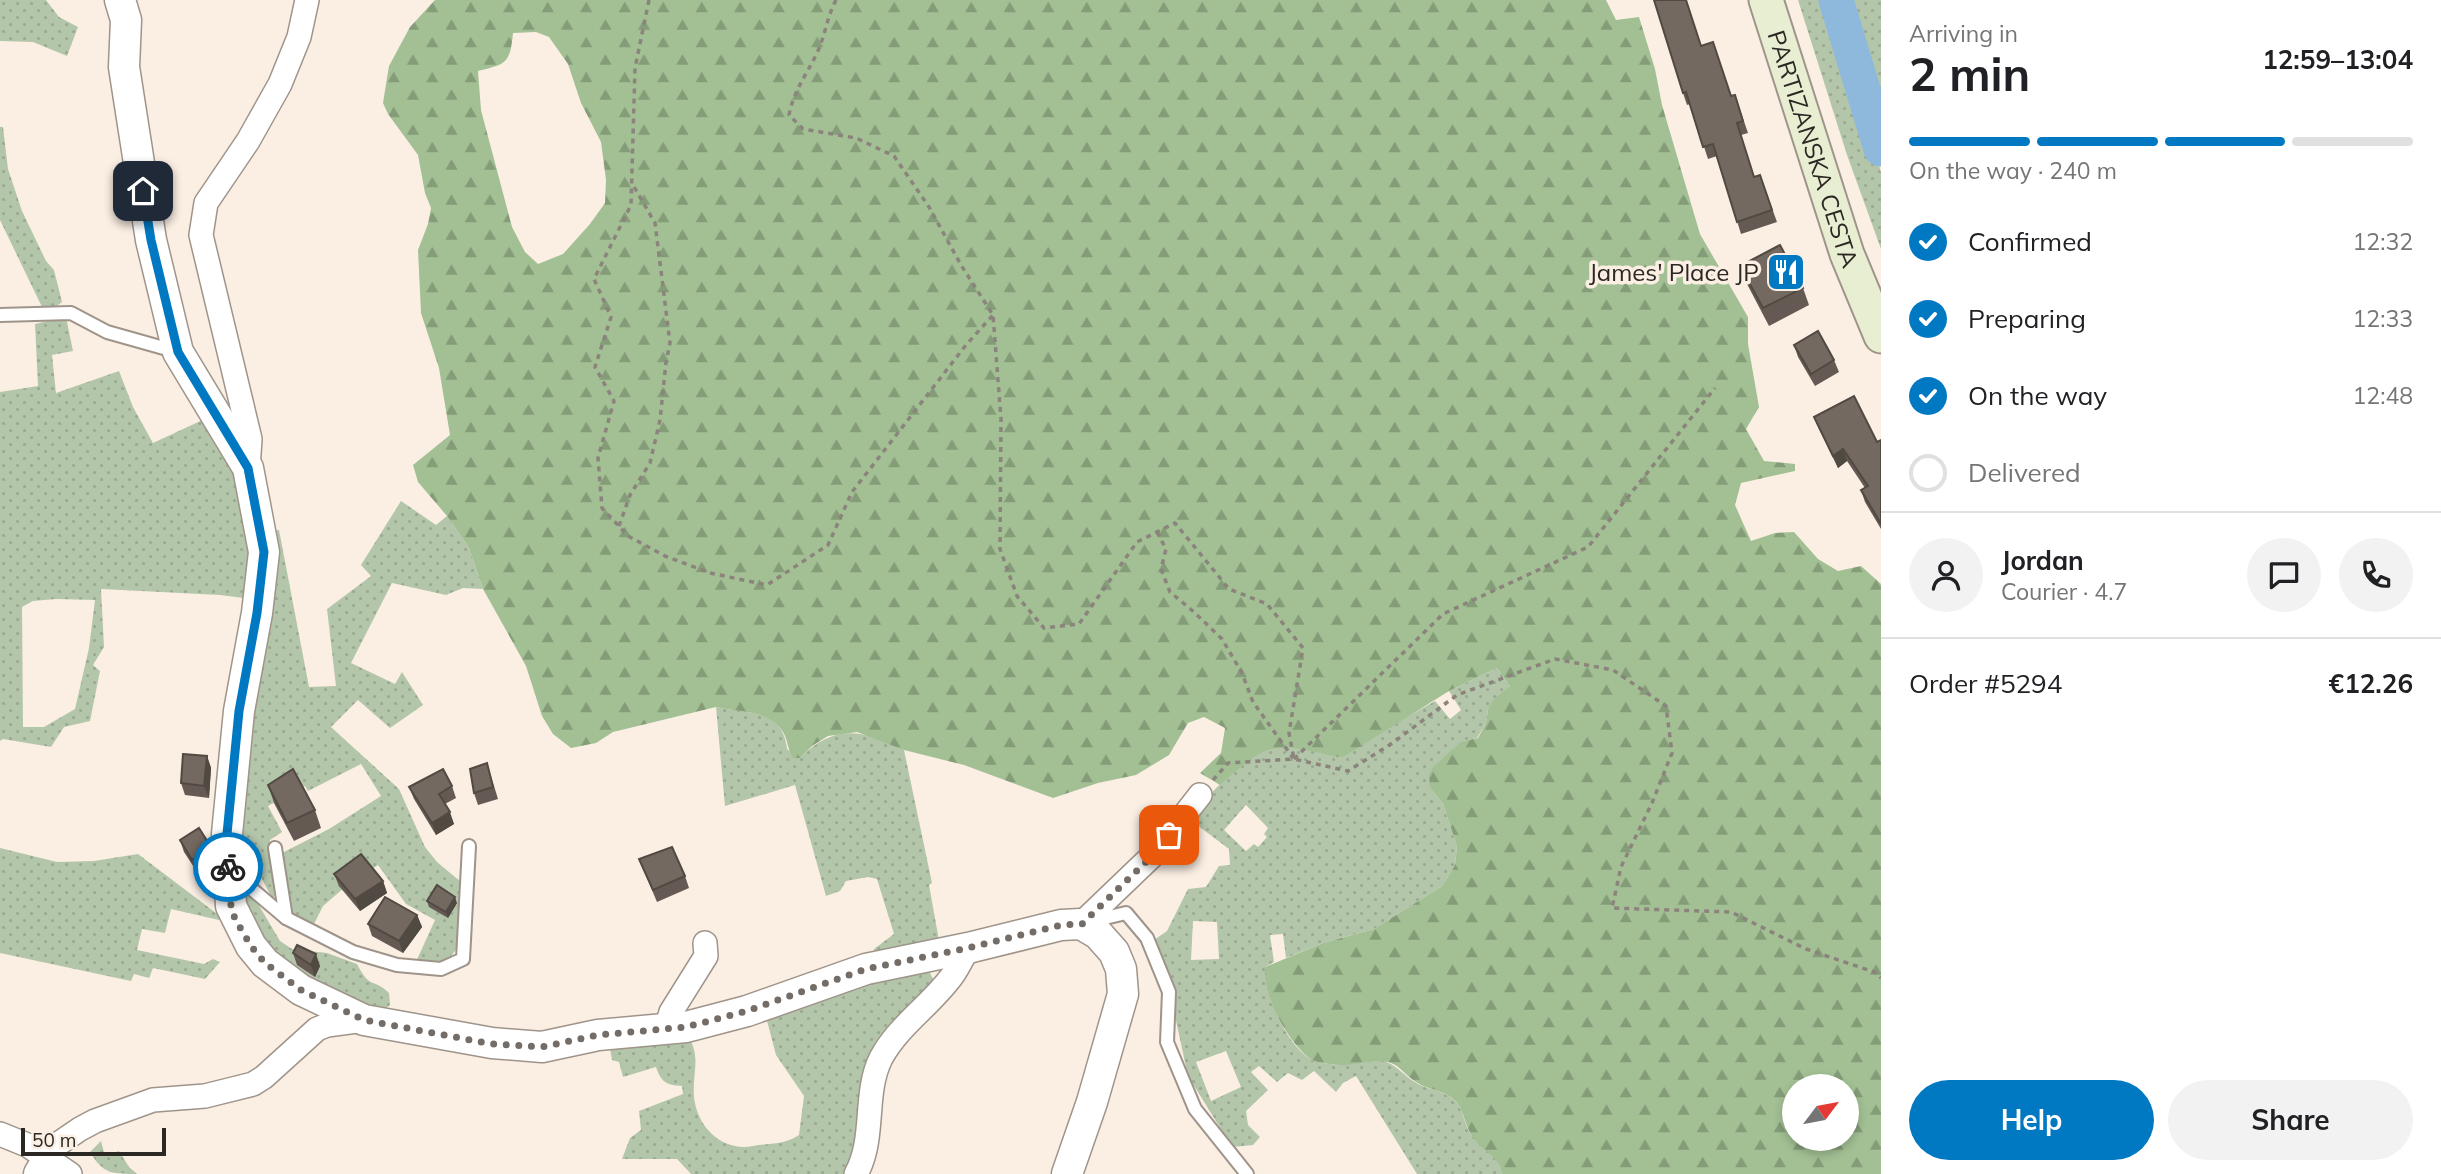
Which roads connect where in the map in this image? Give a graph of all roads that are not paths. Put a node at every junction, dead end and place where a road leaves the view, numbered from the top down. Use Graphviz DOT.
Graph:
graph roads {
  1 [pos="120,0"];
  2 [pos="307,0"];
  3 [pos="1763,4"];
  4 [pos="0,315"];
  5 [pos="1881,336"];
  6 [pos="178,352"];
  7 [pos="248,468"];
  8 [pos="1200,794"];
  9 [pos="469,846"];
  10 [pos="275,848"];
  11 [pos="228,869"];
  12 [pos="286,918"];
  13 [pos="1082,924"];
  14 [pos="705,943"];
  15 [pos="968,948"];
  16 [pos="297,988"];
  17 [pos="364,1020"];
  18 [pos="666,1029"];
  19 [pos="309,1034"];
  20 [pos="0,1134"];
  21 [pos="53,1169"];
  22 [pos="856,1174"];
  23 [pos="1067,1174"];
  24 [pos="1247,1174"];
  1 -- 6 [label="street"];
  2 -- 7 [label="street"];
  3 -- 5 [label="main road, PARTIZANSKA CESTA"];
  4 -- 6 [label="lane"];
  6 -- 7 [label="street"];
  7 -- 11 [label="street"];
  8 -- 13 [label="street"];
  9 -- 12 [label="lane"];
  10 -- 12 [label="lane"];
  11 -- 12 [label="lane"];
  11 -- 16 [label="street"];
  13 -- 15 [label="street"];
  13 -- 23 [label="street"];
  13 -- 24 [label="lane"];
  14 -- 18 [label="street"];
  15 -- 18 [label="street"];
  15 -- 22 [label="street"];
  16 -- 17 [label="street"];
  16 -- 19 [label="street"];
  17 -- 18 [label="street"];
  17 -- 19 [label="street"];
  19 -- 21 [label="street"];
  20 -- 21 [label="street"];
}
